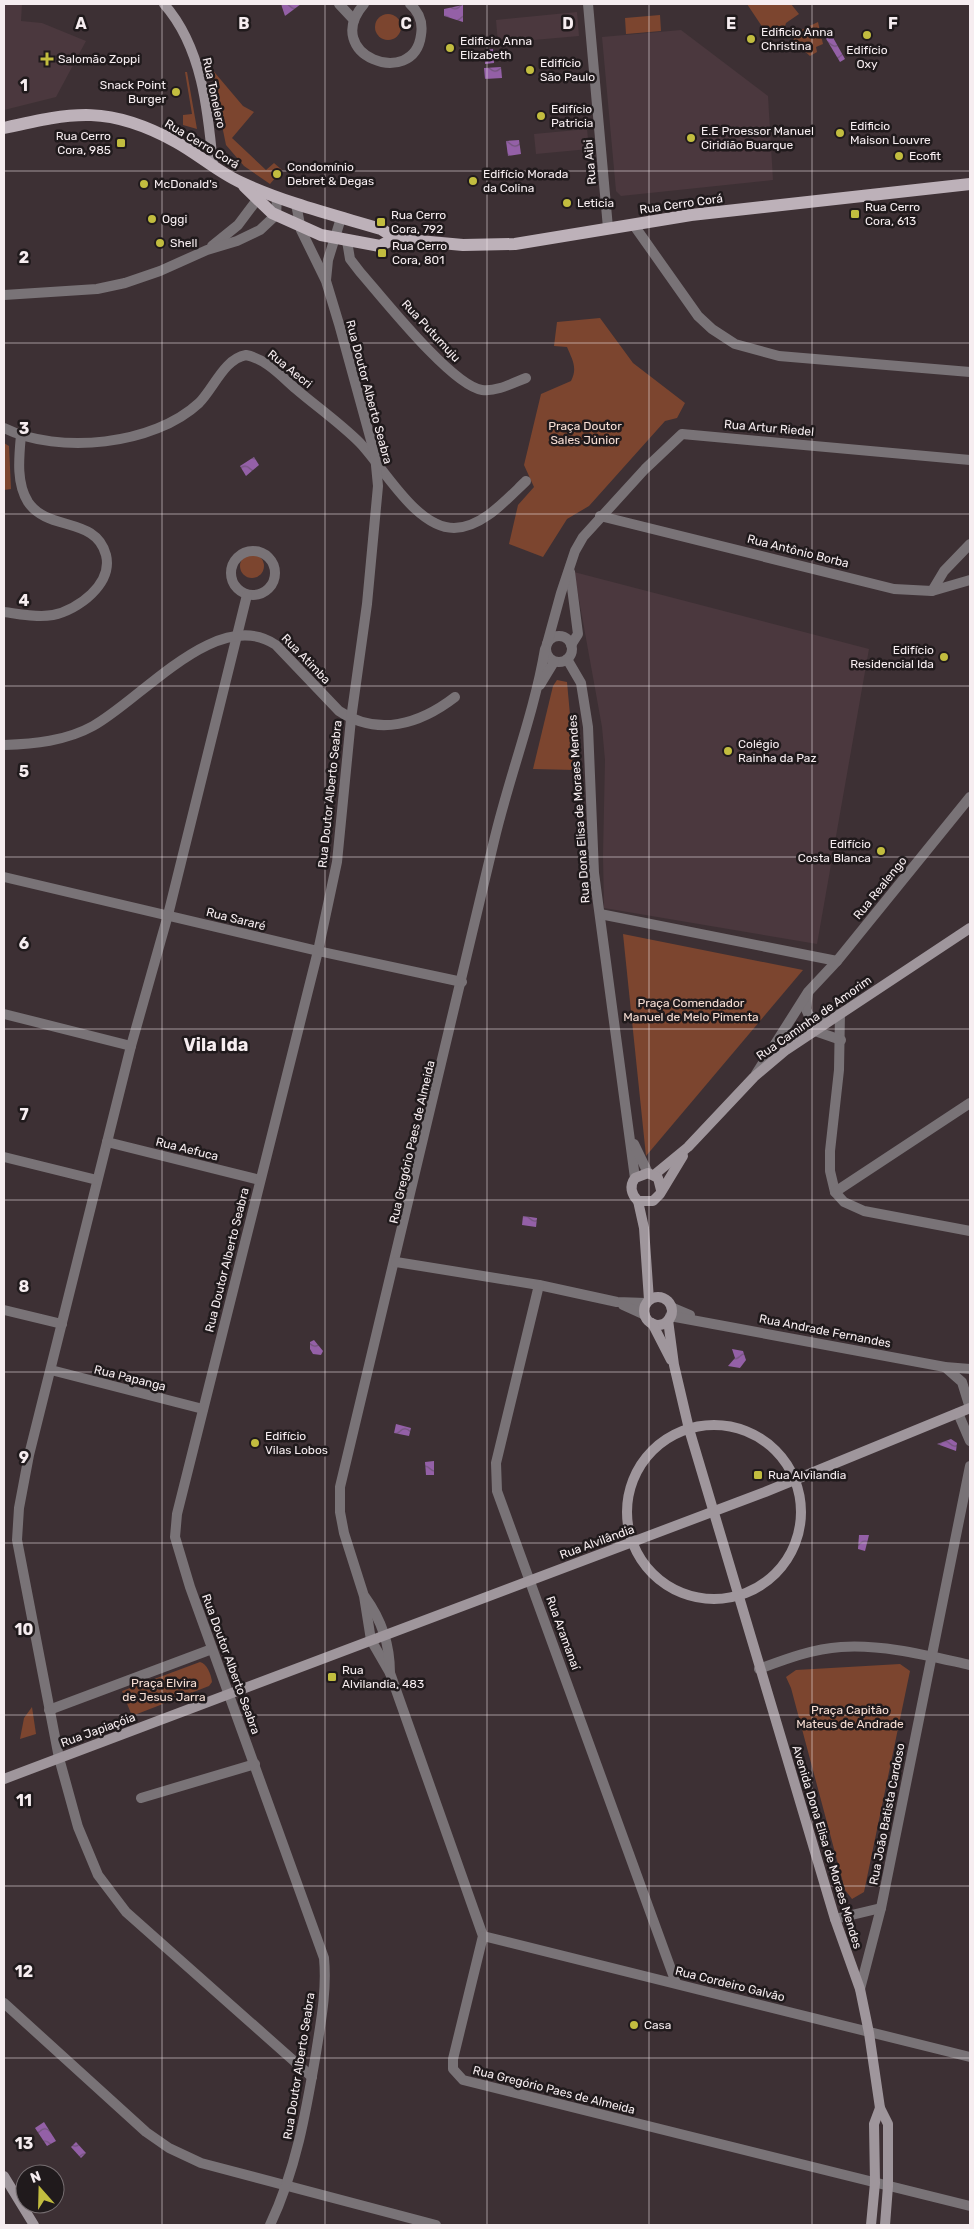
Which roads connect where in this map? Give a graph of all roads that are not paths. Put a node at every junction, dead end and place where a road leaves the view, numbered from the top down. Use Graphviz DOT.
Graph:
graph roads {
  1 [pos="164,4"];
  2 [pos="339,4"];
  3 [pos="364,4"];
  4 [pos="410,4"];
  5 [pos="588,4"];
  6 [pos="354,20"];
  7 [pos="4,128"];
  8 [pos="213,165"];
  9 [pos="970,184"];
  10 [pos="260,196"];
  11 [pos="277,198"];
  12 [pos="296,204"];
  13 [pos="276,215"];
  14 [pos="346,220"];
  15 [pos="633,224"];
  16 [pos="300,226"];
  17 [pos="608,228"];
  18 [pos="395,238"];
  19 [pos="341,240"];
  20 [pos="207,250"];
  21 [pos="326,281"];
  22 [pos="4,295"];
  23 [pos="970,372"];
  24 [pos="526,378"];
  25 [pos="4,428"];
  26 [pos="21,436"];
  27 [pos="970,460"];
  28 [pos="377,465"];
  29 [pos="526,481"];
  30 [pos="600,516"];
  31 [pos="970,544"];
  32 [pos="570,572"];
  33 [pos="970,580"];
  34 [pos="932,591"];
  35 [pos="246,595"];
  36 [pos="4,612"];
  37 [pos="236,636"];
  38 [pos="571,645"];
  39 [pos="546,646"];
  40 [pos="567,659"];
  41 [pos="554,662"];
  42 [pos="535,695"];
  43 [pos="455,697"];
  44 [pos="351,719"];
  45 [pos="4,745"];
  46 [pos="970,797"];
  47 [pos="4,877"];
  48 [pos="600,914"];
  49 [pos="168,915"];
  50 [pos="970,928"];
  51 [pos="318,951"];
  52 [pos="837,961"];
  53 [pos="462,982"];
  54 [pos="808,992"];
  55 [pos="840,1013"];
  56 [pos="4,1014"];
  57 [pos="828,1021"];
  58 [pos="815,1031"];
  59 [pos="841,1040"];
  60 [pos="131,1046"];
  61 [pos="754,1077"];
  62 [pos="970,1103"];
  63 [pos="631,1139"];
  64 [pos="107,1142"];
  65 [pos="688,1147"];
  66 [pos="4,1157"];
  67 [pos="651,1174"];
  68 [pos="635,1178"];
  69 [pos="97,1180"];
  70 [pos="260,1180"];
  71 [pos="661,1190"];
  72 [pos="835,1192"];
  73 [pos="638,1201"];
  74 [pos="650,1202"];
  75 [pos="644,1228"];
  76 [pos="970,1231"];
  77 [pos="396,1262"];
  78 [pos="648,1272"];
  79 [pos="539,1285"];
  80 [pos="661,1297"];
  81 [pos="617,1302"];
  82 [pos="648,1302"];
  83 [pos="4,1310"];
  84 [pos="670,1314"];
  85 [pos="648,1319"];
  86 [pos="62,1324"];
  87 [pos="674,1366"];
  88 [pos="945,1367"];
  89 [pos="970,1369"];
  90 [pos="51,1370"];
  91 [pos="970,1408"];
  92 [pos="203,1409"];
  93 [pos="958,1413"];
  94 [pos="689,1429"];
  95 [pos="970,1441"];
  96 [pos="970,1466"];
  97 [pos="795,1480"];
  98 [pos="713,1511"];
  99 [pos="632,1542"];
  100 [pos="530,1580"];
  101 [pos="738,1595"];
  102 [pos="364,1596"];
  103 [pos="384,1634"];
  104 [pos="371,1640"];
  105 [pos="212,1649"];
  106 [pos="931,1656"];
  107 [pos="970,1665"];
  108 [pos="760,1669"];
  109 [pos="390,1673"];
  110 [pos="230,1694"];
  111 [pos="49,1710"];
  112 [pos="59,1758"];
  113 [pos="255,1764"];
  114 [pos="4,1779"];
  115 [pos="141,1798"];
  116 [pos="880,1908"];
  117 [pos="835,1919"];
  118 [pos="483,1936"];
  119 [pos="676,1983"];
  120 [pos="860,1989"];
  121 [pos="4,2003"];
  122 [pos="869,2033"];
  123 [pos="970,2058"];
  124 [pos="312,2077"];
  125 [pos="880,2108"];
  126 [pos="4,2176"];
  127 [pos="875,2183"];
  128 [pos="286,2186"];
  129 [pos="888,2186"];
  130 [pos="970,2206"];
  131 [pos="34,2225"];
  132 [pos="270,2225"];
  133 [pos="436,2225"];
  134 [pos="871,2225"];
  135 [pos="885,2225"];
  1 -- 8 [label="street, Rua Tonelero"];
  2 -- 6 [label="street"];
  3 -- 6 [label="street"];
  4 -- 6 [label="street"];
  5 -- 17 [label="street, Rua Aibi"];
  7 -- 8 [label="main road, Rua Cerro Corá"];
  8 -- 10 [label="main road, Rua Cerro Corá"];
  9 -- 15 [label="main road, Rua Cerro Corá"];
  10 -- 11 [label="main road, Rua Cerro Corá"];
  10 -- 13 [label="main road, Rua Cerro Corá"];
  10 -- 20 [label="street"];
  11 -- 12 [label="main road, Rua Cerro Corá"];
  11 -- 13 [label="street"];
  12 -- 14 [label="main road, Rua Cerro Corá"];
  12 -- 16 [label="street, Rua Doutor Alberto Seabra"];
  13 -- 16 [label="main road, Rua Cerro Corá"];
  13 -- 20 [label="street"];
  14 -- 18 [label="main road, Rua Cerro Corá"];
  14 -- 19 [label="main road"];
  15 -- 17 [label="main road, Rua Cerro Corá"];
  15 -- 23 [label="street"];
  16 -- 19 [label="main road, Rua Cerro Corá"];
  16 -- 21 [label="street, Rua Doutor Alberto Seabra"];
  17 -- 18 [label="main road, Rua Cerro Corá"];
  18 -- 19 [label="main road, Rua Cerro Corá"];
  19 -- 21 [label="street, Rua Doutor Alberto Seabra"];
  19 -- 24 [label="street, Rua Putumuju"];
  20 -- 22 [label="street"];
  21 -- 28 [label="street, Rua Doutor Alberto Seabra"];
  25 -- 26 [label="street, Rua Aecri"];
  26 -- 28 [label="street, Rua Aecri"];
  26 -- 36 [label="street"];
  27 -- 30 [label="street, Rua Artur Riedel"];
  28 -- 29 [label="street, Rua Aecri"];
  28 -- 44 [label="street, Rua Doutor Alberto Seabra"];
  30 -- 32 [label="street, Rua Gregório Paes de Almeida"];
  30 -- 34 [label="street, Rua Antônio Borba"];
  31 -- 34 [label="street"];
  32 -- 38 [label="street, Rua Gregório Paes de Almeida"];
  32 -- 39 [label="street, Rua Gregório Paes de Almeida"];
  33 -- 34 [label="street"];
  35 -- 35 [label="street"];
  35 -- 37 [label="street"];
  37 -- 44 [label="street, Rua Atimba"];
  37 -- 45 [label="street, Rua Atimba"];
  37 -- 49 [label="street"];
  38 -- 39 [label="street"];
  38 -- 40 [label="street"];
  39 -- 41 [label="street"];
  39 -- 42 [label="street, Rua Gregório Paes de Almeida"];
  40 -- 41 [label="street"];
  40 -- 48 [label="street, Rua Dona Elisa de Moraes Mendes"];
  41 -- 42 [label="street, Rua Gregório Paes de Almeida"];
  42 -- 53 [label="street, Rua Gregório Paes de Almeida"];
  43 -- 44 [label="street, Rua Atimba"];
  44 -- 51 [label="street, Rua Doutor Alberto Seabra"];
  46 -- 52 [label="street, Rua Realengo"];
  47 -- 49 [label="street, Rua Sararé"];
  48 -- 52 [label="street"];
  48 -- 63 [label="street, Rua Dona Elisa de Moraes Mendes"];
  49 -- 51 [label="street, Rua Sararé"];
  49 -- 60 [label="street"];
  50 -- 55 [label="street, Rua Caminha de Amorim"];
  51 -- 53 [label="street, Rua Sararé"];
  51 -- 70 [label="street, Rua Doutor Alberto Seabra"];
  52 -- 54 [label="street, Rua Realengo"];
  53 -- 77 [label="street, Rua Gregório Paes de Almeida"];
  54 -- 57 [label="street"];
  54 -- 61 [label="street, Rua Realengo"];
  55 -- 57 [label="street, Rua Caminha de Amorim"];
  55 -- 59 [label="street"];
  56 -- 60 [label="street"];
  57 -- 58 [label="street, Rua Caminha de Amorim"];
  58 -- 59 [label="street"];
  58 -- 61 [label="street, Rua Caminha de Amorim"];
  59 -- 72 [label="street"];
  60 -- 64 [label="street"];
  61 -- 65 [label="street, Rua Caminha de Amorim"];
  62 -- 72 [label="street"];
  63 -- 67 [label="street, Rua Dona Elisa de Moraes Mendes"];
  63 -- 68 [label="street, Rua Dona Elisa de Moraes Mendes"];
  64 -- 69 [label="street"];
  64 -- 70 [label="street, Rua Aefuca"];
  65 -- 67 [label="street, Rua Caminha de Amorim"];
  65 -- 71 [label="street, Rua Caminha de Amorim"];
  66 -- 69 [label="street"];
  67 -- 68 [label="street"];
  67 -- 71 [label="street"];
  68 -- 73 [label="street"];
  69 -- 86 [label="street"];
  70 -- 92 [label="street, Rua Doutor Alberto Seabra"];
  71 -- 74 [label="street"];
  72 -- 76 [label="street"];
  73 -- 74 [label="street"];
  73 -- 75 [label="street"];
  74 -- 75 [label="street"];
  75 -- 78 [label="street"];
  77 -- 79 [label="street"];
  77 -- 102 [label="street, Rua Gregório Paes de Almeida"];
  78 -- 80 [label="street"];
  78 -- 82 [label="street"];
  79 -- 81 [label="street"];
  79 -- 100 [label="street, Rua Aramanaí"];
  80 -- 82 [label="street"];
  80 -- 84 [label="street"];
  81 -- 82 [label="street"];
  81 -- 85 [label="street"];
  82 -- 85 [label="street"];
  83 -- 86 [label="street"];
  84 -- 85 [label="street"];
  84 -- 87 [label="street, Avenida Dona Elisa de Moraes Mendes"];
  84 -- 88 [label="street, Rua Andrade Fernandes"];
  85 -- 87 [label="street, Avenida Dona Elisa de Moraes Mendes"];
  86 -- 90 [label="street"];
  87 -- 94 [label="street, Avenida Dona Elisa de Moraes Mendes"];
  88 -- 89 [label="street, Rua Andrade Fernandes"];
  88 -- 91 [label="street"];
  90 -- 92 [label="street, Rua Papanga"];
  90 -- 111 [label="street"];
  91 -- 93 [label="street, Rua Alvilândia"];
  92 -- 105 [label="street, Rua Doutor Alberto Seabra"];
  93 -- 95 [label="street"];
  93 -- 97 [label="street, Rua Alvilândia"];
  94 -- 97 [label="street"];
  94 -- 98 [label="street, Avenida Dona Elisa de Moraes Mendes"];
  94 -- 99 [label="street"];
  96 -- 106 [label="street, Rua João Batista Cardoso"];
  97 -- 98 [label="street, Rua Alvilândia"];
  97 -- 101 [label="street"];
  98 -- 99 [label="street, Rua Alvilândia"];
  98 -- 101 [label="street, Avenida Dona Elisa de Moraes Mendes"];
  99 -- 100 [label="street, Rua Alvilândia"];
  99 -- 101 [label="street"];
  100 -- 103 [label="street, Rua Alvilândia"];
  100 -- 119 [label="street, Rua Aramanaí"];
  101 -- 108 [label="street, Avenida Dona Elisa de Moraes Mendes"];
  102 -- 103 [label="street, Rua Gregório Paes de Almeida"];
  102 -- 104 [label="street, Rua Gregório Paes de Almeida"];
  103 -- 104 [label="street, Rua Alvilândia"];
  103 -- 109 [label="street, Rua Gregório Paes de Almeida"];
  104 -- 109 [label="street, Rua Gregório Paes de Almeida"];
  104 -- 110 [label="street, Rua Alvilândia"];
  105 -- 110 [label="street, Rua Doutor Alberto Seabra"];
  105 -- 111 [label="street"];
  106 -- 107 [label="street"];
  106 -- 108 [label="street"];
  106 -- 116 [label="street, Rua João Batista Cardoso"];
  108 -- 117 [label="street, Avenida Dona Elisa de Moraes Mendes"];
  109 -- 118 [label="street, Rua Gregório Paes de Almeida"];
  110 -- 112 [label="street, Rua Japiaçóia"];
  110 -- 113 [label="street, Rua Doutor Alberto Seabra"];
  111 -- 112 [label="street"];
  112 -- 114 [label="street, Rua Japiaçóia"];
  112 -- 124 [label="street"];
  113 -- 115 [label="street"];
  113 -- 124 [label="street, Rua Doutor Alberto Seabra"];
  116 -- 117 [label="street"];
  116 -- 120 [label="street, Rua João Batista Cardoso"];
  117 -- 120 [label="street, Avenida Dona Elisa de Moraes Mendes"];
  118 -- 119 [label="street, Rua Cordeiro Galvão"];
  118 -- 127 [label="street, Rua Gregório Paes de Almeida"];
  119 -- 122 [label="street, Rua Cordeiro Galvão"];
  120 -- 122 [label="street, Avenida Dona Elisa de Moraes Mendes"];
  121 -- 128 [label="street"];
  122 -- 123 [label="street, Rua Cordeiro Galvão"];
  122 -- 125 [label="street, Avenida Dona Elisa de Moraes Mendes"];
  124 -- 128 [label="street, Rua Doutor Alberto Seabra"];
  125 -- 127 [label="street, Avenida Dona Elisa de Moraes Mendes"];
  125 -- 129 [label="street, Avenida Dona Elisa de Moraes Mendes"];
  126 -- 131 [label="street"];
  127 -- 129 [label="street, Rua Gregório Paes de Almeida"];
  127 -- 134 [label="street, Avenida Dona Elisa de Moraes Mendes"];
  128 -- 132 [label="street, Rua Doutor Alberto Seabra"];
  128 -- 133 [label="street"];
  129 -- 130 [label="street, Rua Gregório Paes de Almeida"];
  129 -- 135 [label="street, Avenida Dona Elisa de Moraes Mendes"];
}
